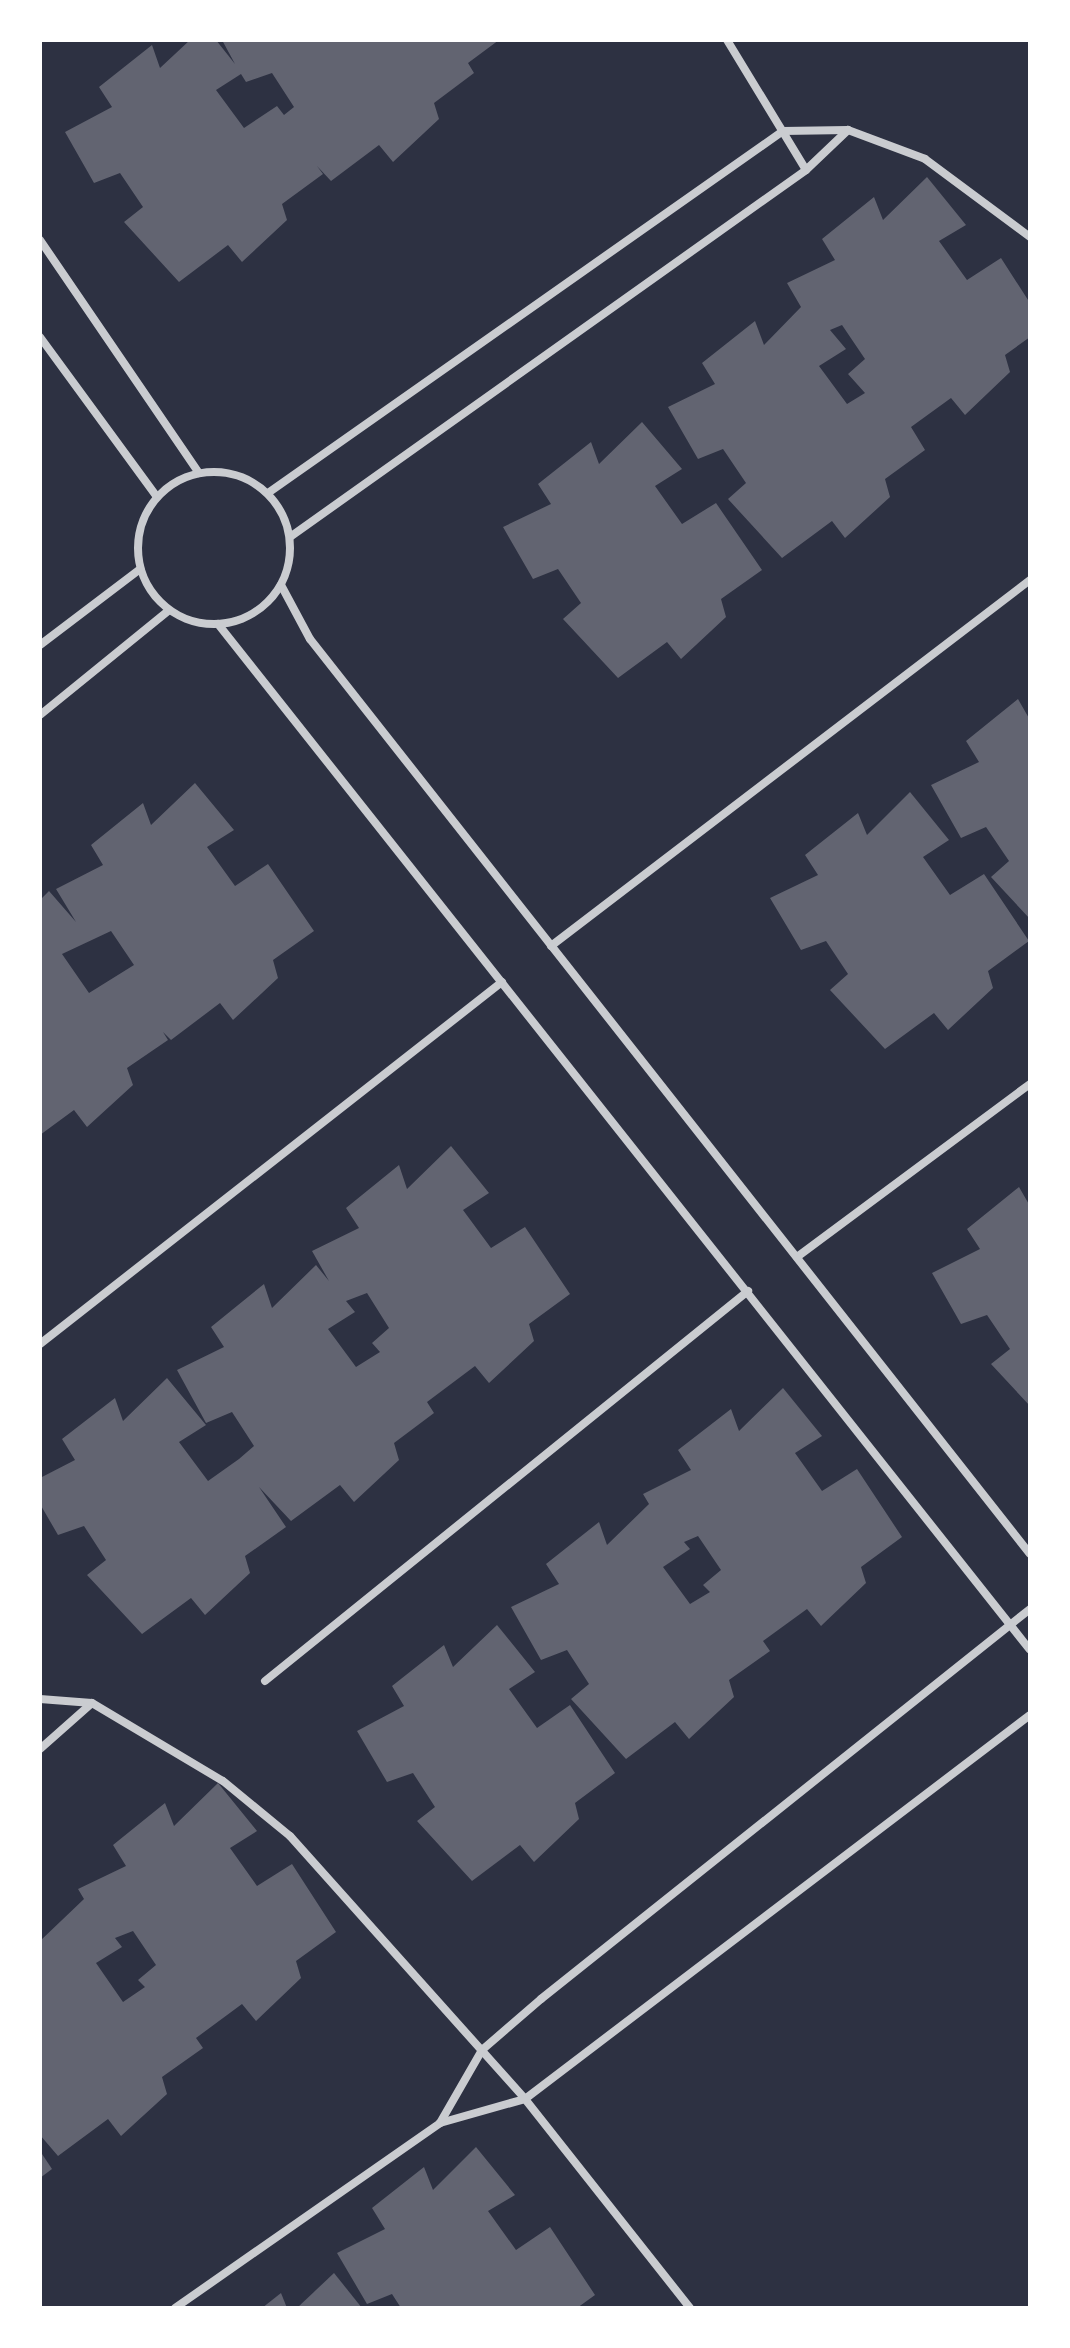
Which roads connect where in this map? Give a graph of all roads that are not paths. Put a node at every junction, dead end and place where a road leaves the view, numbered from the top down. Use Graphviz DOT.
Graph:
graph roads {
  1 [pos="727,40"];
  2 [pos="783,130"];
  3 [pos="848,130"];
  4 [pos="806,170"];
  5 [pos="1030,237"];
  6 [pos="40,240"];
  7 [pos="40,337"];
  8 [pos="199,472"];
  9 [pos="268,493"];
  10 [pos="156,497"];
  11 [pos="290,537"];
  12 [pos="140,568"];
  13 [pos="1030,580"];
  14 [pos="281,585"];
  15 [pos="169,610"];
  16 [pos="218,624"];
  17 [pos="40,645"];
  18 [pos="40,715"];
  19 [pos="551,946"];
  20 [pos="502,982"];
  21 [pos="1030,1084"];
  22 [pos="796,1257"];
  23 [pos="748,1291"];
  24 [pos="40,1344"];
  25 [pos="1030,1554"];
  26 [pos="1030,1609"];
  27 [pos="1010,1623"];
  28 [pos="1030,1650"];
  29 [pos="265,1681"];
  30 [pos="40,1699"];
  31 [pos="92,1704"];
  32 [pos="1030,1716"];
  33 [pos="40,1750"];
  34 [pos="482,2050"];
  35 [pos="524,2099"];
  36 [pos="440,2123"];
  37 [pos="175,2308"];
  38 [pos="690,2308"];
  1 -- 2 [label="lane"];
  2 -- 3 [label="lane"];
  2 -- 4 [label="lane"];
  2 -- 9 [label="lane"];
  3 -- 4 [label="lane"];
  3 -- 5 [label="lane"];
  4 -- 11 [label="lane"];
  6 -- 8 [label="lane"];
  7 -- 10 [label="lane"];
  8 -- 9 [label="lane"];
  8 -- 10 [label="lane"];
  9 -- 11 [label="lane"];
  10 -- 12 [label="lane"];
  11 -- 14 [label="lane"];
  12 -- 15 [label="lane"];
  12 -- 17 [label="lane"];
  13 -- 19 [label="lane"];
  14 -- 16 [label="lane"];
  14 -- 19 [label="lane"];
  15 -- 16 [label="lane"];
  15 -- 18 [label="lane"];
  16 -- 20 [label="lane"];
  19 -- 22 [label="lane"];
  20 -- 23 [label="lane"];
  20 -- 24 [label="lane"];
  21 -- 22 [label="lane"];
  22 -- 25 [label="lane"];
  23 -- 27 [label="lane"];
  23 -- 29 [label="lane"];
  26 -- 27 [label="lane"];
  27 -- 28 [label="lane"];
  27 -- 34 [label="lane"];
  30 -- 31 [label="lane"];
  31 -- 33 [label="lane"];
  31 -- 34 [label="lane"];
  32 -- 35 [label="lane"];
  34 -- 35 [label="lane"];
  34 -- 36 [label="lane"];
  35 -- 36 [label="lane"];
  35 -- 38 [label="lane"];
  36 -- 37 [label="lane"];
}
